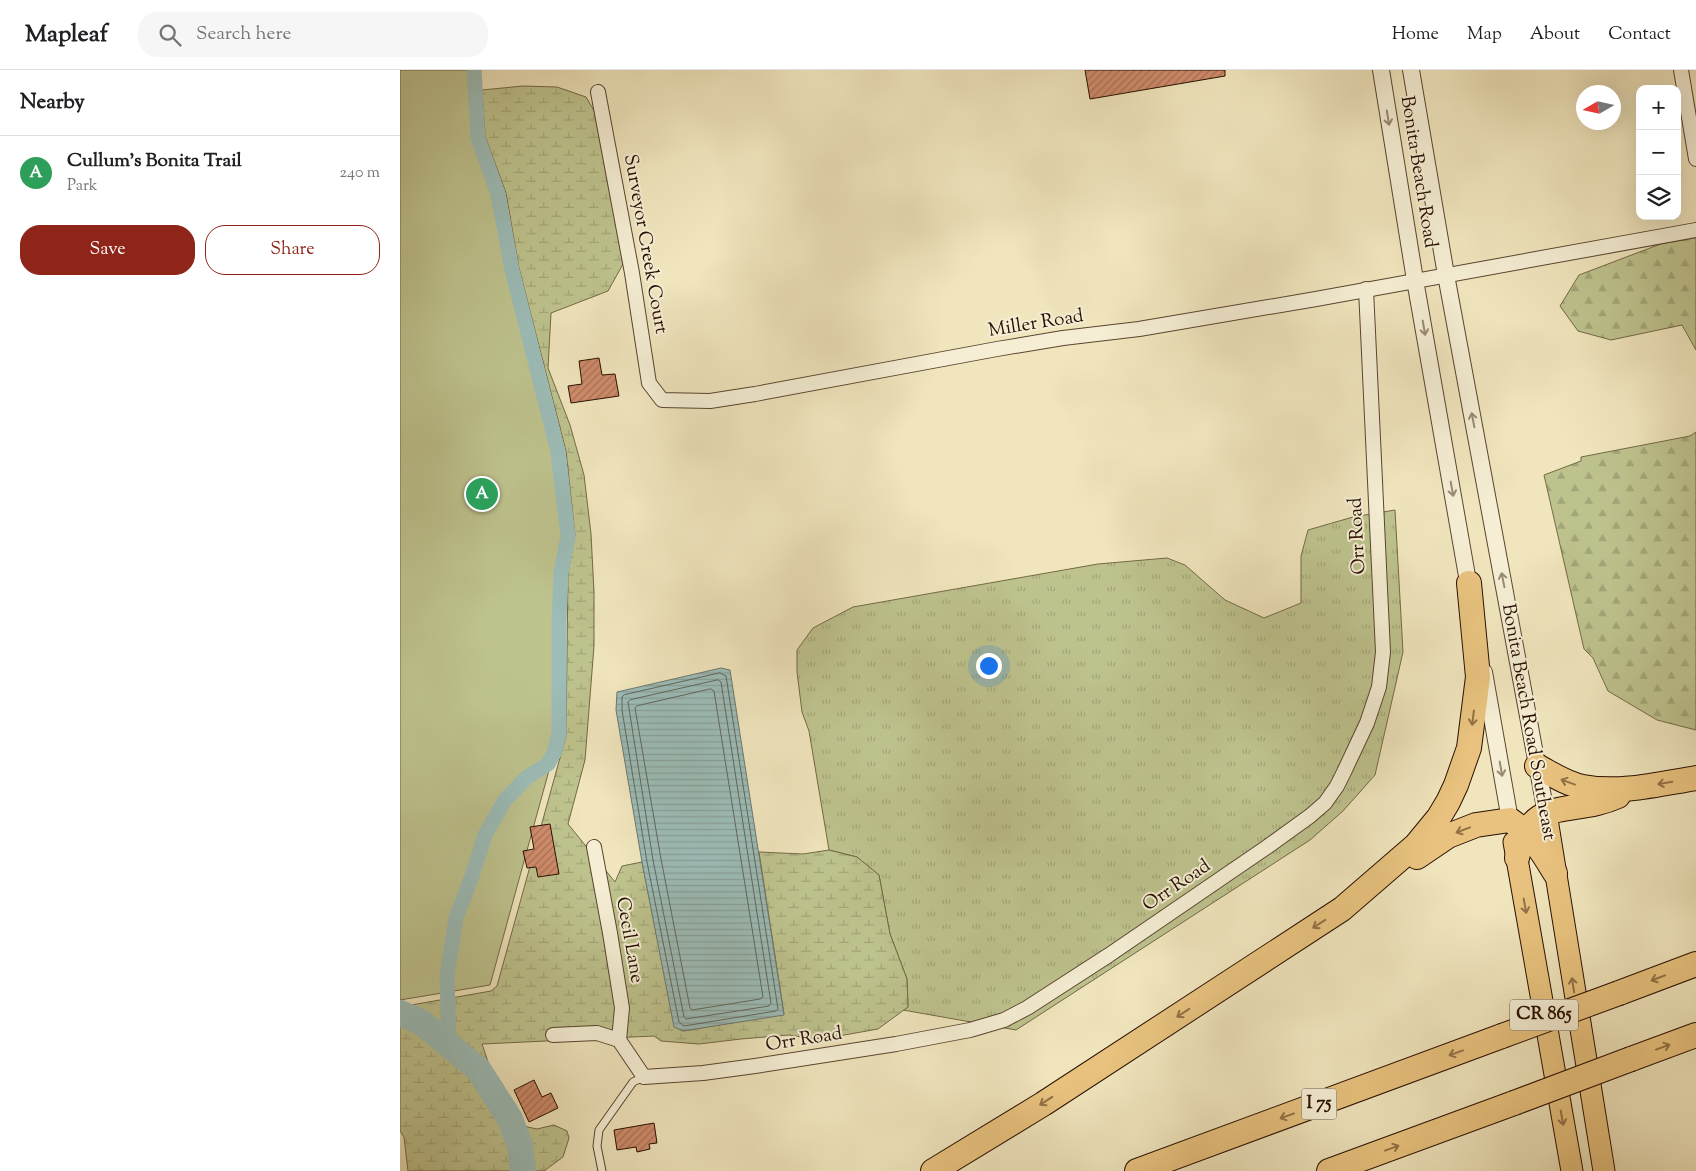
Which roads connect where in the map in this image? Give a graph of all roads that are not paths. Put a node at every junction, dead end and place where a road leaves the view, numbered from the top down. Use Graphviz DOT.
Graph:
graph roads {
  1 [pos="1381,70"];
  2 [pos="1412,70"];
  3 [pos="1681,70"];
  4 [pos="598,92"];
  5 [pos="1696,158"];
  6 [pos="1696,230"];
  7 [pos="1446,275"];
  8 [pos="1416,280"];
  9 [pos="1366,289"];
  10 [pos="662,400"];
  11 [pos="1468,582"];
  12 [pos="1537,766"];
  13 [pos="1696,778"];
  14 [pos="1633,788"];
  15 [pos="1546,813"];
  16 [pos="1518,825"];
  17 [pos="594,847"];
  18 [pos="1517,858"];
  19 [pos="1555,873"];
  20 [pos="1342,909"];
  21 [pos="1696,964"];
  22 [pos="553,1035"];
  23 [pos="1696,1035"];
  24 [pos="619,1040"];
  25 [pos="644,1077"];
  26 [pos="602,1171"];
  27 [pos="933,1171"];
  28 [pos="1137,1171"];
  29 [pos="1329,1171"];
  30 [pos="1572,1171"];
  31 [pos="1604,1171"];
  1 -- 8 [label="street, Bonita Beach Road, one-way"];
  2 -- 7 [label="street, Bonita Beach Road / CR 865"];
  3 -- 5 [label="street"];
  4 -- 10 [label="street, Surveyor Creek Court"];
  6 -- 7 [label="street, Miller Road"];
  7 -- 8 [label="street, Miller Road"];
  12 -- 7 [label="street, Bonita Beach Road Southeast / CR 865, one-way"];
  8 -- 9 [label="street, Miller Road"];
  8 -- 11 [label="street, Bonita Beach Road Southeast, one-way"];
  9 -- 10 [label="street, Miller Road"];
  9 -- 25 [label="street, Orr Road"];
  11 -- 16 [label="street, Bonita Beach Road Southeast, one-way"];
  11 -- 20 [label="highway, one-way"];
  14 -- 12 [label="highway, one-way"];
  12 -- 15 [label="street, Bonita Beach Road Southeast / CR 865"];
  13 -- 14 [label="highway, one-way"];
  14 -- 15 [label="highway"];
  15 -- 16 [label="highway"];
  15 -- 19 [label="main road, Bonita Beach Road Southeast / CR 865"];
  16 -- 18 [label="highway"];
  16 -- 19 [label="highway"];
  16 -- 20 [label="highway, one-way"];
  17 -- 24 [label="street, Cecil Lane"];
  18 -- 30 [label="main road, Bonita Beach Road Southeast / CR 865, one-way"];
  31 -- 19 [label="main road, Bonita Beach Road Southeast / CR 865, one-way"];
  20 -- 27 [label="highway, one-way"];
  21 -- 28 [label="highway, I 75, one-way, bridge"];
  22 -- 24 [label="street"];
  29 -- 23 [label="highway, one-way, bridge"];
  24 -- 25 [label="street"];
  25 -- 26 [label="lane"];
}
